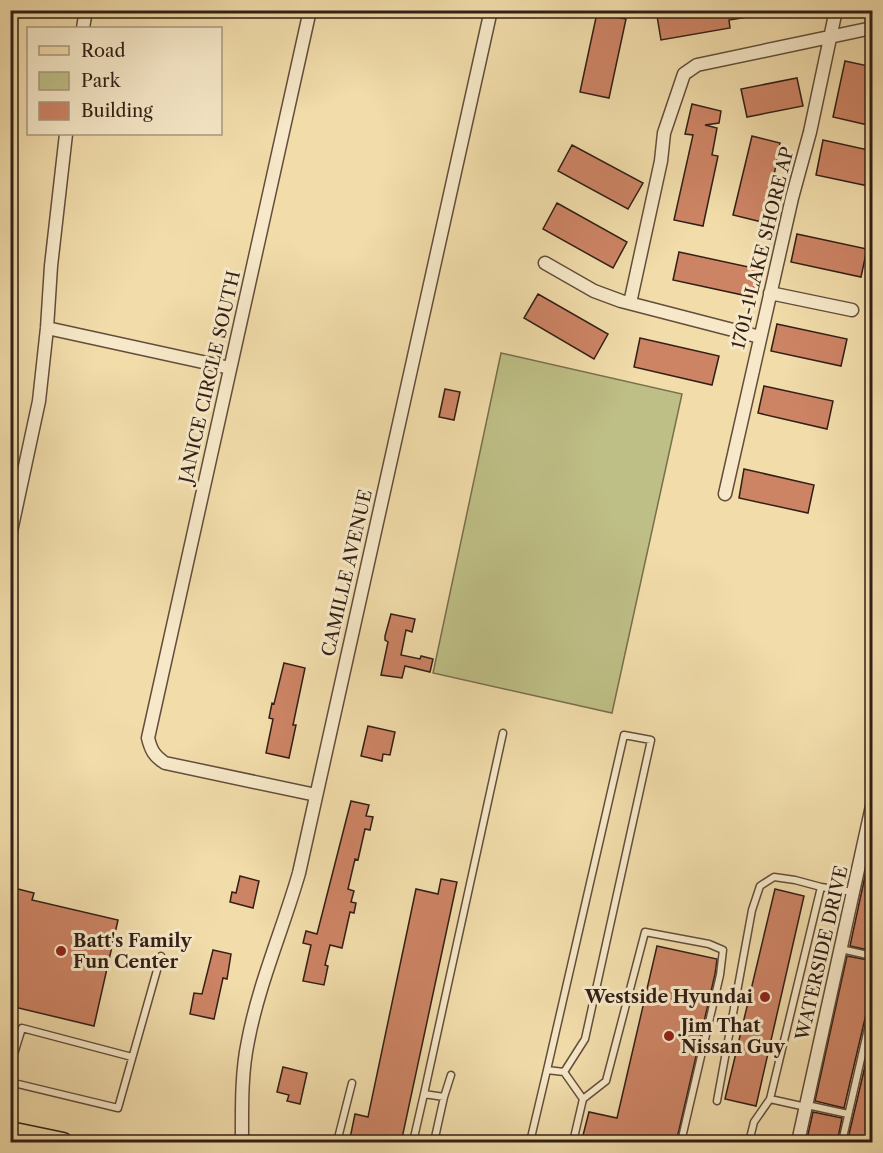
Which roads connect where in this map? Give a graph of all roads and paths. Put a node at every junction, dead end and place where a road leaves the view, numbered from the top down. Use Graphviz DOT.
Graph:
graph roads {
  1 [pos="87,10"];
  2 [pos="310,10"];
  3 [pos="491,10"];
  4 [pos="836,10"];
  5 [pos="83,27"];
  6 [pos="873,28"];
  7 [pos="830,38"];
  8 [pos="66,135"];
  9 [pos="545,263"];
  10 [pos="770,293"];
  11 [pos="630,303"];
  12 [pos="852,310"];
  13 [pos="47,328"];
  14 [pos="760,337"];
  15 [pos="231,368"];
  16 [pos="725,494"];
  17 [pos="10,536"];
  18 [pos="503,733"];
  19 [pos="316,795"];
  20 [pos="873,806"];
  21 [pos="821,887"];
  22 [pos="853,892"];
  23 [pos="840,948"];
  24 [pos="161,956"];
  25 [pos="873,956"];
  26 [pos="873,1011"];
  27 [pos="132,1057"];
  28 [pos="10,1067"];
  29 [pos="547,1070"];
  30 [pos="564,1072"];
  31 [pos="452,1075"];
  32 [pos="10,1082"];
  33 [pos="352,1083"];
  34 [pos="424,1094"];
  35 [pos="444,1098"];
  36 [pos="583,1099"];
  37 [pos="770,1099"];
  38 [pos="717,1101"];
  39 [pos="806,1106"];
  40 [pos="848,1114"];
  41 [pos="10,1131"];
  42 [pos="34,1139"];
  43 [pos="63,1143"];
  44 [pos="242,1143"];
  45 [pos="337,1143"];
  46 [pos="413,1143"];
  47 [pos="434,1143"];
  48 [pos="530,1143"];
  49 [pos="573,1143"];
  50 [pos="681,1143"];
  51 [pos="749,1143"];
  52 [pos="798,1143"];
  53 [pos="842,1143"];
  1 -- 5 [label="street"];
  2 -- 15 [label="street, JANICE CIRCLE SOUTH"];
  3 -- 19 [label="street, CAMILLE AVENUE"];
  4 -- 7 [label="street, 1701-1 LAKE SHORE AP"];
  6 -- 7 [label="street"];
  7 -- 10 [label="street, 1701-1 LAKE SHORE AP"];
  7 -- 11 [label="street"];
  8 -- 13 [label="street"];
  9 -- 11 [label="street"];
  10 -- 12 [label="street"];
  10 -- 14 [label="street, 1701-1 LAKE SHORE AP"];
  11 -- 14 [label="street"];
  13 -- 15 [label="street"];
  13 -- 17 [label="street"];
  14 -- 16 [label="street, 1701-1 LAKE SHORE AP"];
  15 -- 19 [label="street, JANICE CIRCLE SOUTH"];
  18 -- 34 [label="lane"];
  19 -- 44 [label="street, CAMILLE AVENUE"];
  20 -- 22 [label="street, WATERSIDE DRIVE"];
  21 -- 22 [label="lane"];
  21 -- 37 [label="lane"];
  21 -- 38 [label="lane"];
  22 -- 23 [label="street, WATERSIDE DRIVE"];
  23 -- 25 [label="lane"];
  23 -- 39 [label="street, WATERSIDE DRIVE"];
  24 -- 27 [label="lane"];
  26 -- 40 [label="lane"];
  27 -- 28 [label="lane"];
  27 -- 32 [label="lane"];
  29 -- 30 [label="lane"];
  29 -- 30 [label="lane"];
  29 -- 48 [label="lane"];
  30 -- 36 [label="lane"];
  31 -- 35 [label="lane"];
  33 -- 45 [label="lane"];
  34 -- 35 [label="lane"];
  34 -- 46 [label="lane"];
  35 -- 47 [label="lane"];
  36 -- 49 [label="lane"];
  36 -- 50 [label="lane"];
  37 -- 39 [label="lane"];
  37 -- 51 [label="lane"];
  39 -- 40 [label="lane"];
  39 -- 52 [label="street, WATERSIDE DRIVE"];
  40 -- 53 [label="lane"];
  41 -- 42 [label="main road"];
  42 -- 43 [label="main road"];
}
